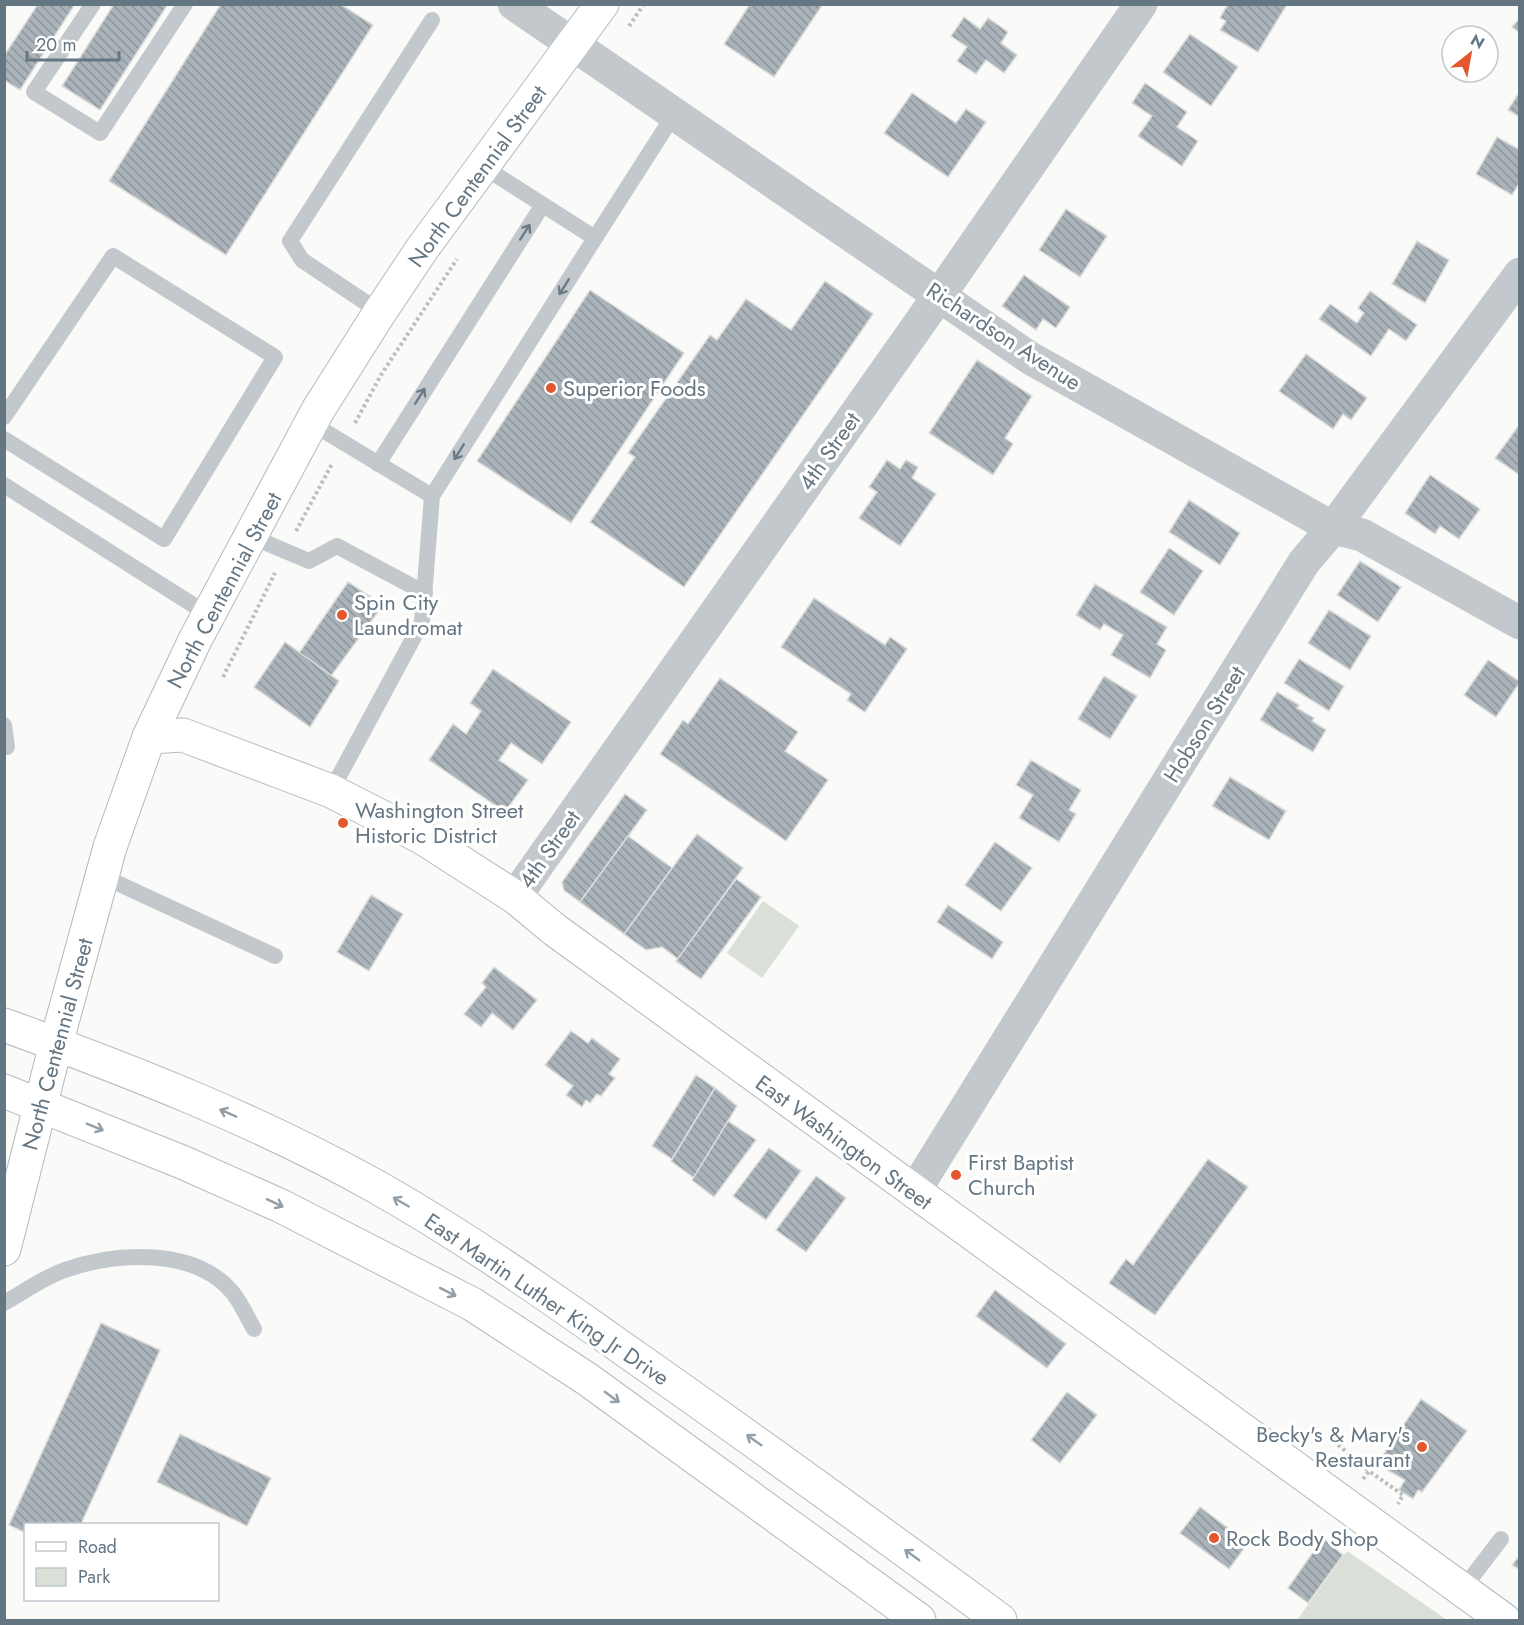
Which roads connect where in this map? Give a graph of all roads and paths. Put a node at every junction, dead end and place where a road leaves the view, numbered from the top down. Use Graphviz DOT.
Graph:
graph roads {
  1 [pos="93,4"];
  2 [pos="184,4"];
  3 [pos="514,4"];
  4 [pos="602,4"];
  5 [pos="644,4"];
  6 [pos="1141,4"];
  7 [pos="432,20"];
  8 [pos="574,44"];
  9 [pos="602,63"];
  10 [pos="675,113"];
  11 [pos="482,166"];
  12 [pos="542,206"];
  13 [pos="595,238"];
  14 [pos="463,250"];
  15 [pos="1520,274"];
  16 [pos="939,296"];
  17 [pos="380,312"];
  18 [pos="4,417"];
  19 [pos="311,423"];
  20 [pos="4,439"];
  21 [pos="344,442"];
  22 [pos="378,464"];
  23 [pos="4,484"];
  24 [pos="432,496"];
  25 [pos="1333,528"];
  26 [pos="250,536"];
  27 [pos="286,551"];
  28 [pos="425,594"];
  29 [pos="209,615"];
  30 [pos="1520,623"];
  31 [pos="223,676"];
  32 [pos="4,725"];
  33 [pos="149,737"];
  34 [pos="7,747"];
  35 [pos="331,791"];
  36 [pos="102,876"];
  37 [pos="515,897"];
  38 [pos="275,956"];
  39 [pos="4,1025"];
  40 [pos="56,1044"];
  41 [pos="4,1091"];
  42 [pos="41,1105"];
  43 [pos="914,1192"];
  44 [pos="4,1249"];
  45 [pos="4,1303"];
  46 [pos="254,1329"];
  47 [pos="1329,1437"];
  48 [pos="1369,1471"];
  49 [pos="1359,1484"];
  50 [pos="1403,1495"];
  51 [pos="1501,1539"];
  52 [pos="1462,1590"];
  53 [pos="919,1620"];
  54 [pos="1000,1620"];
  55 [pos="1504,1620"];
  1 -- 2 [label="lane"];
  3 -- 8 [label="street, Richardson Avenue"];
  4 -- 8 [label="main road, North Centennial Street"];
  5 -- 9 [label="path"];
  6 -- 16 [label="street, 4th Street"];
  7 -- 17 [label="lane"];
  8 -- 9 [label="street, Richardson Avenue"];
  8 -- 11 [label="main road, North Centennial Street"];
  9 -- 10 [label="street, Richardson Avenue"];
  10 -- 13 [label="lane"];
  10 -- 16 [label="street, Richardson Avenue"];
  11 -- 12 [label="lane"];
  11 -- 17 [label="main road, North Centennial Street"];
  12 -- 13 [label="lane"];
  22 -- 12 [label="lane, one-way"];
  13 -- 24 [label="lane, one-way"];
  14 -- 21 [label="path"];
  15 -- 25 [label="street, Hobson Street"];
  16 -- 25 [label="street, Richardson Avenue"];
  16 -- 37 [label="street, 4th Street"];
  17 -- 19 [label="main road, North Centennial Street"];
  18 -- 20 [label="lane"];
  19 -- 21 [label="lane"];
  19 -- 26 [label="main road, North Centennial Street"];
  21 -- 22 [label="lane"];
  21 -- 27 [label="path"];
  22 -- 24 [label="lane"];
  23 -- 29 [label="lane"];
  24 -- 28 [label="lane"];
  25 -- 30 [label="street, Richardson Avenue"];
  25 -- 43 [label="street, Hobson Street"];
  26 -- 27 [label="lane"];
  26 -- 29 [label="main road, North Centennial Street"];
  27 -- 28 [label="lane"];
  27 -- 31 [label="path"];
  28 -- 35 [label="lane"];
  29 -- 33 [label="main road, North Centennial Street"];
  32 -- 34 [label="lane"];
  33 -- 35 [label="main road, East Washington Street"];
  33 -- 36 [label="main road, North Centennial Street"];
  35 -- 37 [label="main road, East Washington Street"];
  36 -- 38 [label="lane"];
  36 -- 40 [label="main road, North Centennial Street"];
  37 -- 43 [label="main road, East Washington Street"];
  39 -- 40 [label="main road, East Martin Luther King Jr Drive"];
  40 -- 42 [label="main road, North Centennial Street"];
  54 -- 40 [label="main road, East Martin Luther King Jr Drive, one-way"];
  41 -- 42 [label="main road, East Martin Luther King Jr Drive"];
  42 -- 44 [label="main road, North Centennial Street"];
  42 -- 53 [label="main road, East Martin Luther King Jr Drive, one-way"];
  43 -- 52 [label="main road, East Washington Street"];
  45 -- 46 [label="lane"];
  47 -- 48 [label="path"];
  48 -- 49 [label="path"];
  48 -- 50 [label="path"];
  51 -- 52 [label="lane"];
  52 -- 55 [label="main road, East Washington Street"];
}
